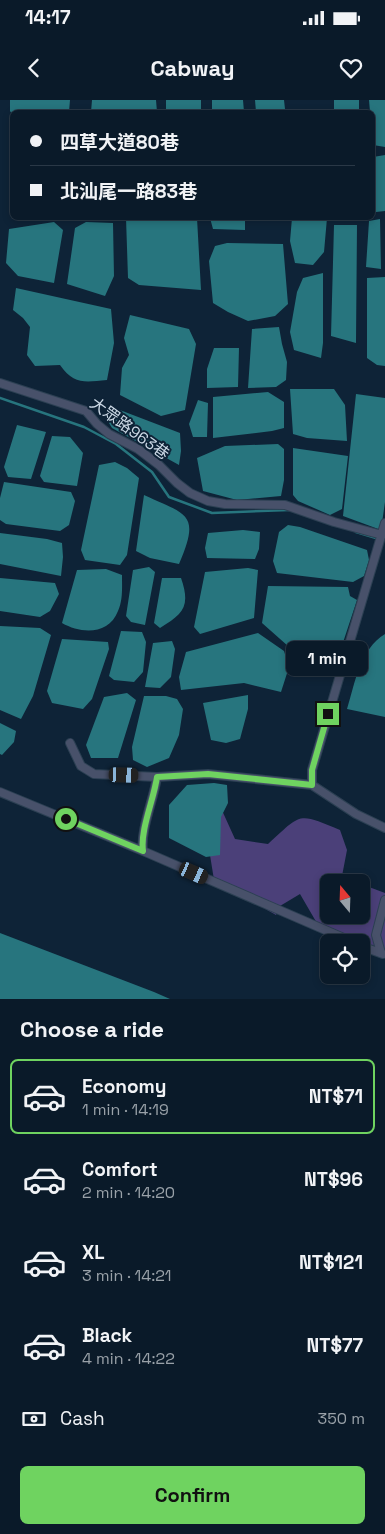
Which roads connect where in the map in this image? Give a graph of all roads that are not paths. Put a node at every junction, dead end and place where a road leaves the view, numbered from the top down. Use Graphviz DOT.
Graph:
graph roads {
  1 [pos="0,383"];
  2 [pos="385,523"];
  3 [pos="382,535"];
  4 [pos="70,743"];
  5 [pos="157,777"];
  6 [pos="312,785"];
  7 [pos="0,792"];
  8 [pos="385,828"];
  9 [pos="143,851"];
  10 [pos="385,900"];
  11 [pos="335,934"];
  12 [pos="370,949"];
  13 [pos="383,954"];
  1 -- 3 [label="lane, 大眾路963巷"];
  2 -- 3 [label="lane"];
  3 -- 6 [label="lane"];
  4 -- 5 [label="lane"];
  5 -- 6 [label="lane"];
  5 -- 9 [label="lane"];
  6 -- 8 [label="lane"];
  7 -- 9 [label="lane"];
  9 -- 11 [label="lane"];
  10 -- 13 [label="lane"];
  12 -- 13 [label="lane"];
}
